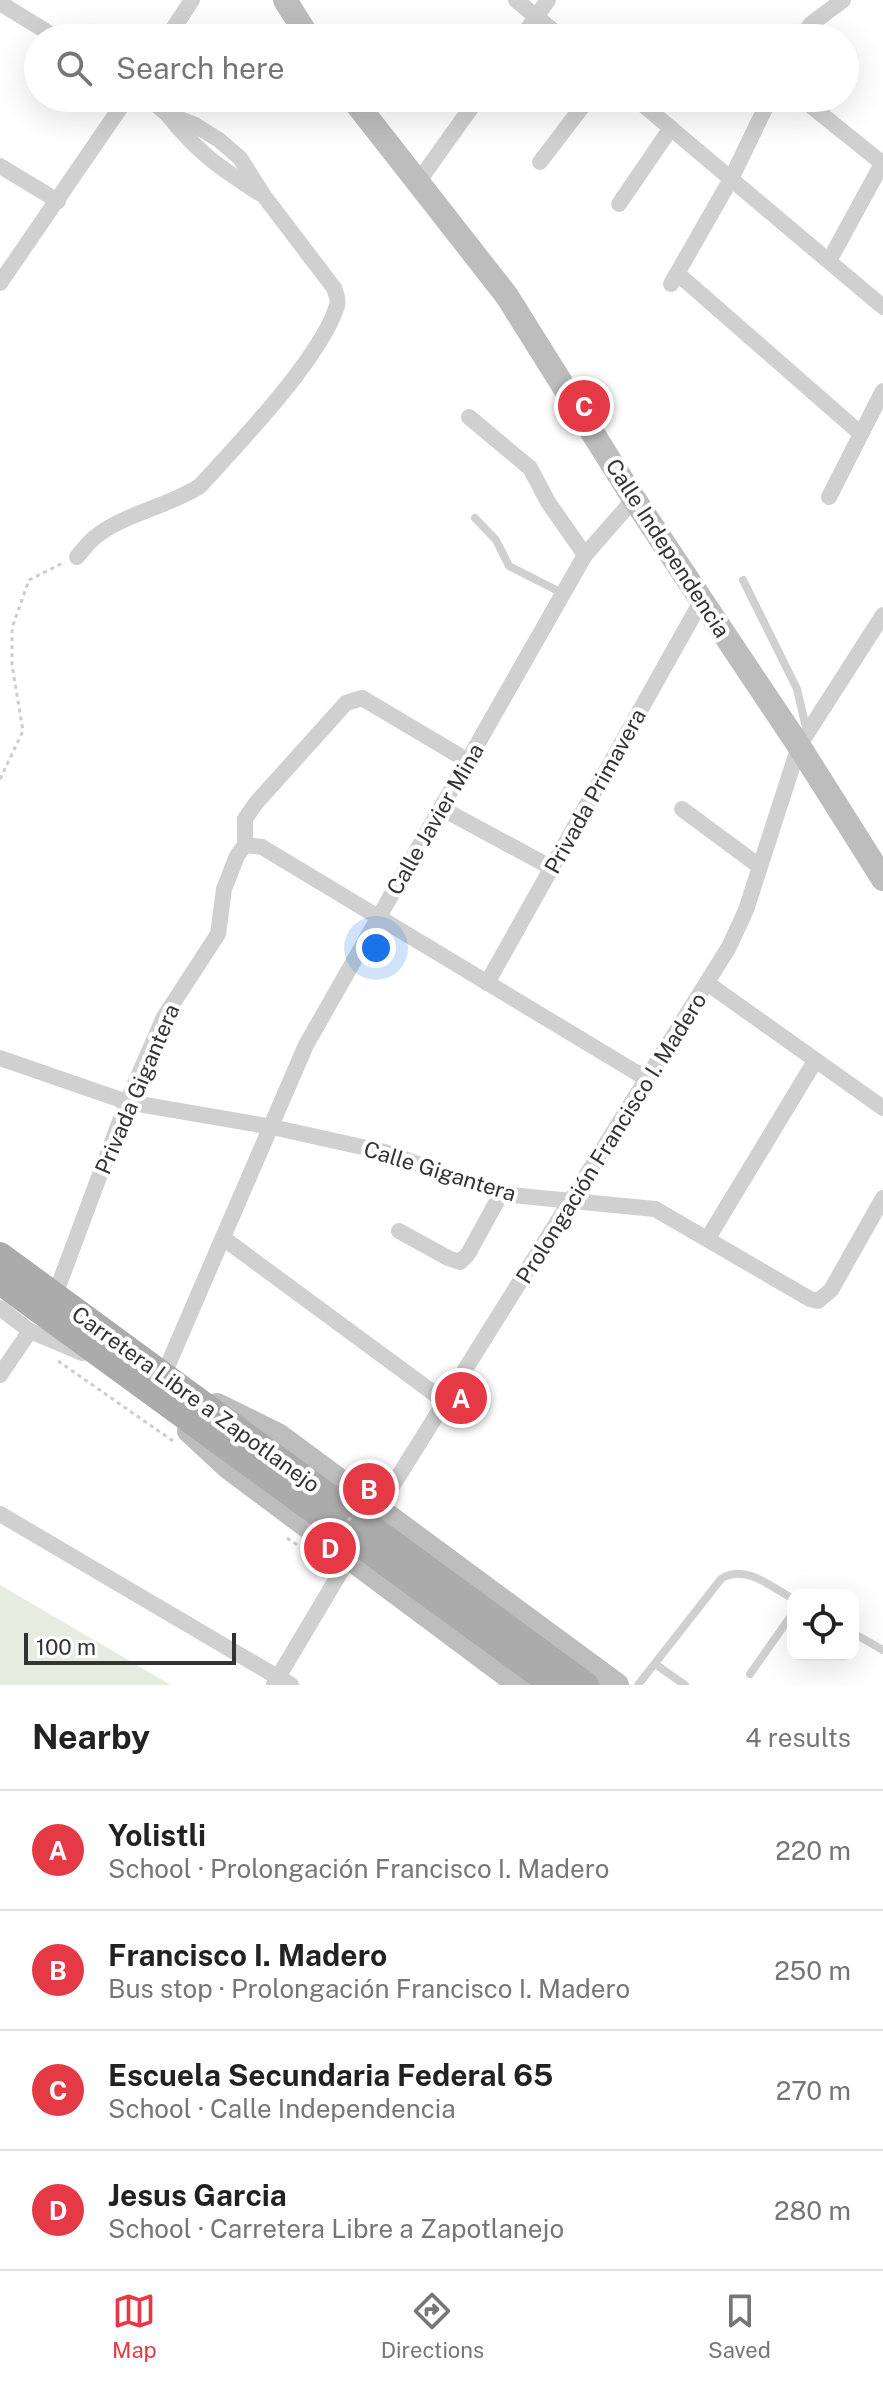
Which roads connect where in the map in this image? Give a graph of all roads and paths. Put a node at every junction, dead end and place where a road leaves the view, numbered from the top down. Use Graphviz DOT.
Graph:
graph roads {
  1 [pos="192,0"];
  2 [pos="285,0"];
  3 [pos="516,0"];
  4 [pos="548,0"];
  5 [pos="843,0"];
  6 [pos="0,3"];
  7 [pos="536,17"];
  8 [pos="34,24"];
  9 [pos="176,24"];
  10 [pos="300,24"];
  11 [pos="531,24"];
  12 [pos="545,24"];
  13 [pos="811,24"];
  14 [pos="118,112"];
  15 [pos="165,112"];
  16 [pos="363,112"];
  17 [pos="468,112"];
  18 [pos="578,112"];
  19 [pos="652,112"];
  20 [pos="763,112"];
  21 [pos="819,112"];
  22 [pos="671,128"];
  23 [pos="540,162"];
  24 [pos="883,162"];
  25 [pos="0,166"];
  26 [pos="731,179"];
  27 [pos="418,182"];
  28 [pos="58,201"];
  29 [pos="619,204"];
  30 [pos="829,261"];
  31 [pos="0,283"];
  32 [pos="883,307"];
  33 [pos="883,391"];
  34 [pos="469,417"];
  35 [pos="861,434"];
  36 [pos="829,497"];
  37 [pos="634,499"];
  38 [pos="475,518"];
  39 [pos="585,555"];
  40 [pos="77,557"];
  41 [pos="743,580"];
  42 [pos="564,594"];
  43 [pos="702,600"];
  44 [pos="883,615"];
  45 [pos="803,739"];
  46 [pos="468,761"];
  47 [pos="0,779"];
  48 [pos="441,808"];
  49 [pos="682,809"];
  50 [pos="245,845"];
  51 [pos="759,866"];
  52 [pos="552,868"];
  53 [pos="883,879"];
  54 [pos="378,918"];
  55 [pos="487,983"];
  56 [pos="707,983"];
  57 [pos="0,1058"];
  58 [pos="815,1061"];
  59 [pos="647,1079"];
  60 [pos="127,1102"];
  61 [pos="883,1108"];
  62 [pos="272,1127"];
  63 [pos="501,1194"];
  64 [pos="883,1198"];
  65 [pos="571,1203"];
  66 [pos="399,1231"];
  67 [pos="223,1238"];
  68 [pos="708,1238"];
  69 [pos="0,1255"];
  70 [pos="0,1282"];
  71 [pos="55,1295"];
  72 [pos="0,1308"];
  73 [pos="30,1331"];
  74 [pos="126,1374"];
  75 [pos="0,1375"];
  76 [pos="171,1380"];
  77 [pos="447,1403"];
  78 [pos="346,1473"];
  79 [pos="378,1509"];
  80 [pos="0,1514"];
  81 [pos="287,1538"];
  82 [pos="349,1558"];
  83 [pos="787,1596"];
  84 [pos="787,1622"];
  85 [pos="859,1636"];
  86 [pos="883,1650"];
  87 [pos="655,1664"];
  88 [pos="750,1674"];
  89 [pos="281,1682"];
  90 [pos="520,1685"];
  91 [pos="553,1685"];
  92 [pos="586,1685"];
  93 [pos="617,1685"];
  94 [pos="638,1685"];
  95 [pos="685,1685"];
  1 -- 9 [label="street"];
  2 -- 10 [label="street"];
  3 -- 7 [label="street"];
  4 -- 7 [label="street"];
  5 -- 13 [label="street"];
  6 -- 8 [label="street"];
  7 -- 11 [label="street"];
  7 -- 12 [label="street"];
  14 -- 28 [label="street"];
  15 -- 40 [label="street"];
  16 -- 27 [label="street, Calle Independencia"];
  17 -- 27 [label="street"];
  18 -- 23 [label="street"];
  19 -- 22 [label="street"];
  20 -- 26 [label="street"];
  21 -- 24 [label="street"];
  22 -- 26 [label="street"];
  22 -- 29 [label="street"];
  24 -- 30 [label="street"];
  25 -- 28 [label="street"];
  26 -- 30 [label="street"];
  26 -- 35 [label="street"];
  27 -- 37 [label="street, Calle Independencia"];
  28 -- 31 [label="street"];
  30 -- 32 [label="street"];
  33 -- 35 [label="street"];
  34 -- 39 [label="street"];
  35 -- 36 [label="street"];
  37 -- 39 [label="street, Calle Javier Mina"];
  37 -- 43 [label="street, Calle Independencia"];
  38 -- 42 [label="lane"];
  39 -- 42 [label="street, Calle Javier Mina"];
  40 -- 47 [label="path"];
  41 -- 45 [label="lane"];
  42 -- 46 [label="street, Calle Javier Mina"];
  43 -- 45 [label="street, Calle Independencia"];
  43 -- 52 [label="street, Privada Primavera"];
  44 -- 45 [label="street, Prolongación Francisco I. Madero"];
  45 -- 51 [label="street, Prolongación Francisco I. Madero"];
  45 -- 53 [label="street, Calle Independencia"];
  46 -- 48 [label="street, Calle Javier Mina"];
  46 -- 50 [label="street, Privada Gigantera"];
  48 -- 52 [label="street"];
  48 -- 54 [label="street, Calle Javier Mina"];
  49 -- 51 [label="street"];
  50 -- 54 [label="street"];
  50 -- 60 [label="street, Privada Gigantera"];
  51 -- 56 [label="street, Prolongación Francisco I. Madero"];
  52 -- 55 [label="street, Privada Primavera"];
  54 -- 55 [label="street"];
  54 -- 62 [label="street, Calle Javier Mina"];
  55 -- 59 [label="street"];
  56 -- 58 [label="street"];
  56 -- 59 [label="street, Prolongación Francisco I. Madero"];
  57 -- 60 [label="street, Calle Gigantera"];
  58 -- 61 [label="street"];
  58 -- 68 [label="street"];
  59 -- 65 [label="street, Prolongación Francisco I. Madero"];
  60 -- 62 [label="street, Calle Gigantera"];
  60 -- 71 [label="street, Privada Gigantera"];
  62 -- 63 [label="street, Calle Gigantera"];
  62 -- 67 [label="street, Calle Javier Mina"];
  63 -- 65 [label="street, Calle Gigantera"];
  63 -- 66 [label="street"];
  64 -- 68 [label="street, Calle Gigantera"];
  65 -- 68 [label="street, Calle Gigantera"];
  65 -- 77 [label="street, Prolongación Francisco I. Madero"];
  67 -- 76 [label="street, Calle Javier Mina"];
  67 -- 77 [label="street"];
  69 -- 71 [label="main road, Carretera Libre a Zapotlanejo"];
  70 -- 74 [label="main road, Carretera Libre a Zapotlanejo"];
  71 -- 76 [label="main road, Carretera Libre a Zapotlanejo"];
  72 -- 73 [label="street"];
  73 -- 74 [label="street"];
  73 -- 75 [label="street"];
  74 -- 82 [label="street"];
  74 -- 91 [label="main road, Carretera Libre a Zapotlanejo"];
  76 -- 79 [label="street"];
  76 -- 92 [label="main road, Carretera Libre a Zapotlanejo"];
  77 -- 79 [label="street, Prolongación Francisco I. Madero"];
  78 -- 81 [label="path, bridge"];
  79 -- 93 [label="street"];
  80 -- 89 [label="street"];
  82 -- 89 [label="street"];
  82 -- 90 [label="street"];
  83 -- 87 [label="lane"];
  84 -- 88 [label="lane"];
  85 -- 86 [label="lane"];
  87 -- 94 [label="lane"];
  87 -- 95 [label="lane"];
}
